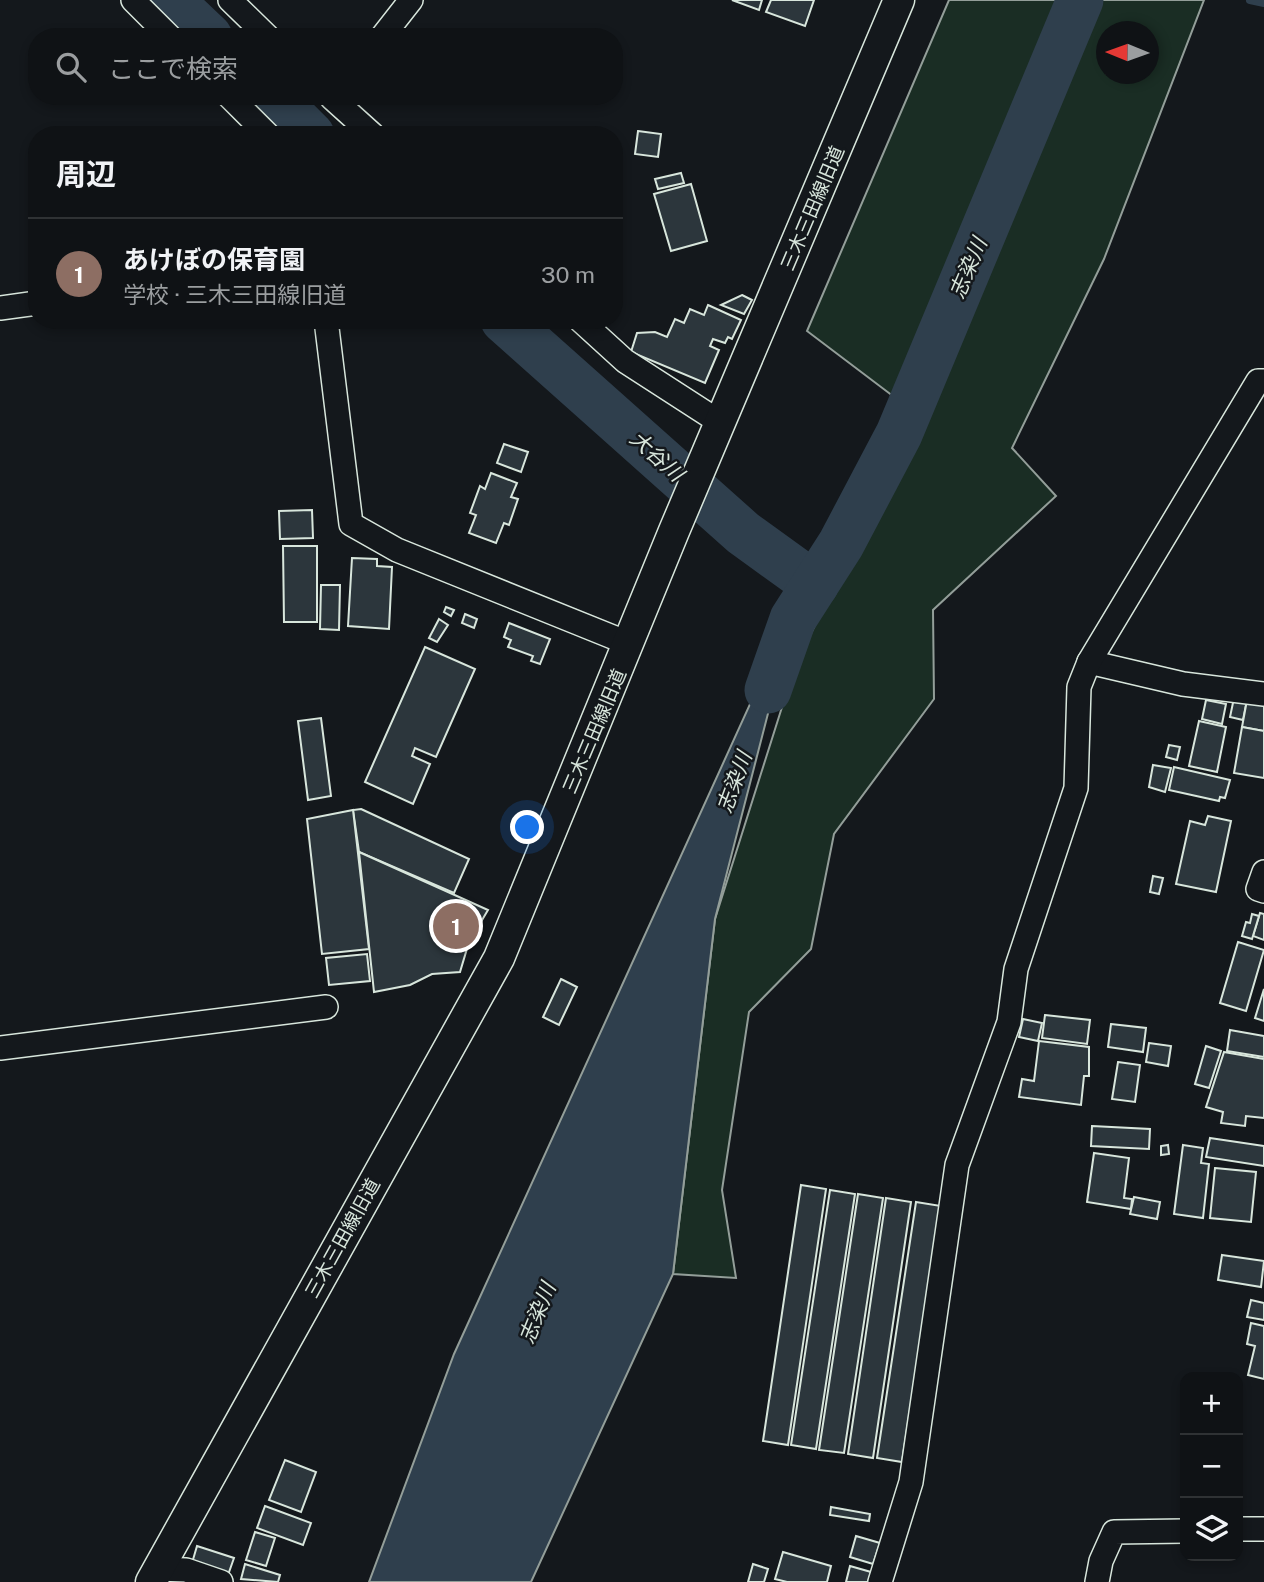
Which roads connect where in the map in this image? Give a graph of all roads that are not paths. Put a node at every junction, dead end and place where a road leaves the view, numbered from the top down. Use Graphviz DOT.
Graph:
graph roads {
  1 [pos="133,0"];
  2 [pos="230,0"];
  3 [pos="411,0"];
  4 [pos="899,0"];
  5 [pos="161,28"];
  6 [pos="259,28"];
  7 [pos="389,28"];
  8 [pos="238,105"];
  9 [pos="341,105"];
  10 [pos="259,126"];
  11 [pos="363,126"];
  12 [pos="28,304"];
  13 [pos="0,308"];
  14 [pos="327,329"];
  15 [pos="590,329"];
  16 [pos="1264,381"];
  17 [pos="721,423"];
  18 [pos="630,645"];
  19 [pos="1089,662"];
  20 [pos="1264,694"];
  21 [pos="1264,872"];
  22 [pos="1264,891"];
  23 [pos="326,1007"];
  24 [pos="0,1048"];
  25 [pos="1264,1529"];
  26 [pos="1243,1530"];
  27 [pos="1180,1531"];
  28 [pos="154,1576"];
  29 [pos="220,1582"];
  30 [pos="880,1582"];
  31 [pos="1097,1582"];
  1 -- 5 [label="street"];
  2 -- 6 [label="street"];
  3 -- 7 [label="street"];
  4 -- 17 [label="street, 三木三田線旧道"];
  8 -- 10 [label="street"];
  9 -- 11 [label="street"];
  12 -- 13 [label="street"];
  14 -- 18 [label="street"];
  15 -- 17 [label="street"];
  16 -- 19 [label="street"];
  17 -- 18 [label="street, 三木三田線旧道"];
  18 -- 28 [label="street, 三木三田線旧道"];
  19 -- 20 [label="street"];
  19 -- 30 [label="street"];
  21 -- 22 [label="street"];
  23 -- 24 [label="street"];
  25 -- 26 [label="street"];
  27 -- 31 [label="street"];
  28 -- 29 [label="street"];
}
